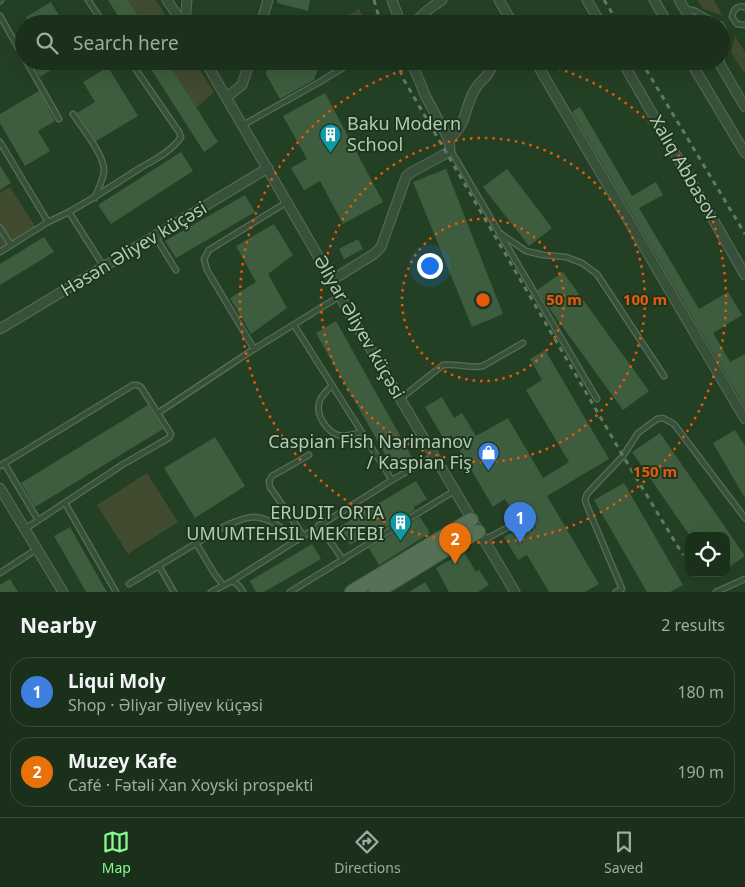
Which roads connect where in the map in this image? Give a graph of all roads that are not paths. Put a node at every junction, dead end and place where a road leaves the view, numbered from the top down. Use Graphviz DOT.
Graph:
graph roads {
  1 [pos="88,0"];
  2 [pos="167,0"];
  3 [pos="187,0"];
  4 [pos="268,0"];
  5 [pos="392,0"];
  6 [pos="442,0"];
  7 [pos="499,0"];
  8 [pos="587,0"];
  9 [pos="654,0"];
  10 [pos="679,0"];
  11 [pos="745,7"];
  12 [pos="684,8"];
  13 [pos="98,15"];
  14 [pos="178,15"];
  15 [pos="185,15"];
  16 [pos="264,15"];
  17 [pos="398,15"];
  18 [pos="424,15"];
  19 [pos="508,15"];
  20 [pos="596,15"];
  21 [pos="663,15"];
  22 [pos="688,15"];
  23 [pos="702,15"];
  24 [pos="0,16"];
  25 [pos="734,21"];
  26 [pos="730,22"];
  27 [pos="745,25"];
  28 [pos="15,42"];
  29 [pos="31,70"];
  30 [pos="136,70"];
  31 [pos="210,70"];
  32 [pos="247,70"];
  33 [pos="340,70"];
  34 [pos="415,70"];
  35 [pos="490,70"];
  36 [pos="540,70"];
  37 [pos="627,70"];
  38 [pos="695,70"];
  39 [pos="724,70"];
  40 [pos="227,97"];
  41 [pos="745,107"];
  42 [pos="73,114"];
  43 [pos="59,120"];
  44 [pos="243,125"];
  45 [pos="0,142"];
  46 [pos="450,145"];
  47 [pos="2,151"];
  48 [pos="745,153"];
  49 [pos="268,168"];
  50 [pos="94,198"];
  51 [pos="287,202"];
  52 [pos="69,212"];
  53 [pos="48,222"];
  54 [pos="0,228"];
  55 [pos="500,233"];
  56 [pos="155,236"];
  57 [pos="11,245"];
  58 [pos="0,252"];
  59 [pos="104,267"];
  60 [pos="176,270"];
  61 [pos="745,275"];
  62 [pos="332,280"];
  63 [pos="340,296"];
  64 [pos="294,324"];
  65 [pos="0,329"];
  66 [pos="523,343"];
  67 [pos="254,349"];
  68 [pos="664,376"];
  69 [pos="332,385"];
  70 [pos="400,399"];
  71 [pos="597,399"];
  72 [pos="158,414"];
  73 [pos="745,419"];
  74 [pos="361,432"];
  75 [pos="309,455"];
  76 [pos="434,456"];
  77 [pos="2,464"];
  78 [pos="392,480"];
  79 [pos="0,488"];
  80 [pos="454,491"];
  81 [pos="65,503"];
  82 [pos="745,518"];
  83 [pos="38,520"];
  84 [pos="319,526"];
  85 [pos="25,529"];
  86 [pos="532,530"];
  87 [pos="477,531"];
  88 [pos="303,535"];
  89 [pos="296,540"];
  90 [pos="196,543"];
  91 [pos="37,549"];
  92 [pos="343,560"];
  93 [pos="159,566"];
  94 [pos="0,573"];
  95 [pos="745,579"];
  96 [pos="232,581"];
  97 [pos="129,584"];
  98 [pos="223,585"];
  99 [pos="622,589"];
  100 [pos="512,591"];
  101 [pos="63,592"];
  102 [pos="116,592"];
  103 [pos="174,592"];
  104 [pos="211,592"];
  105 [pos="242,592"];
  106 [pos="290,592"];
  107 [pos="352,592"];
  108 [pos="376,592"];
  109 [pos="616,592"];
  110 [pos="627,592"];
  111 [pos="716,592"];
  1 -- 13 [label="lane"];
  2 -- 14 [label="street"];
  3 -- 15 [label="street"];
  4 -- 16 [label="street"];
  5 -- 17 [label="street"];
  6 -- 18 [label="street"];
  7 -- 19 [label="street"];
  8 -- 20 [label="street"];
  9 -- 21 [label="street"];
  10 -- 12 [label="street"];
  11 -- 25 [label="lane"];
  12 -- 22 [label="street"];
  12 -- 23 [label="lane"];
  24 -- 28 [label="lane"];
  25 -- 26 [label="lane"];
  25 -- 27 [label="lane"];
  29 -- 43 [label="lane"];
  30 -- 50 [label="lane"];
  31 -- 40 [label="street, Əliyar Əliyev küçəsi"];
  32 -- 40 [label="street"];
  33 -- 44 [label="lane"];
  34 -- 46 [label="street"];
  35 -- 46 [label="street"];
  36 -- 73 [label="street"];
  37 -- 61 [label="street, Xalıq Abbasov"];
  38 -- 48 [label="street"];
  39 -- 41 [label="street"];
  40 -- 44 [label="street, Əliyar Əliyev küçəsi"];
  42 -- 50 [label="lane"];
  44 -- 49 [label="street, Əliyar Əliyev küçəsi"];
  45 -- 47 [label="lane"];
  46 -- 55 [label="lane"];
  46 -- 62 [label="street"];
  47 -- 53 [label="lane"];
  49 -- 51 [label="street, Əliyar Əliyev küçəsi"];
  49 -- 56 [label="street, Həsən Əliyev küçəsi"];
  50 -- 52 [label="lane"];
  51 -- 62 [label="street, Əliyar Əliyev küçəsi"];
  51 -- 67 [label="lane"];
  52 -- 53 [label="lane"];
  52 -- 59 [label="lane"];
  53 -- 57 [label="lane"];
  54 -- 57 [label="lane"];
  55 -- 68 [label="lane"];
  55 -- 71 [label="lane"];
  56 -- 59 [label="street, Həsən Əliyev küçəsi"];
  56 -- 60 [label="lane"];
  57 -- 58 [label="lane"];
  59 -- 65 [label="street, Həsən Əliyev küçəsi"];
  62 -- 63 [label="street, Əliyar Əliyev küçəsi"];
  63 -- 64 [label="lane"];
  63 -- 70 [label="street, Əliyar Əliyev küçəsi"];
  64 -- 67 [label="lane"];
  64 -- 69 [label="lane"];
  66 -- 70 [label="lane"];
  67 -- 72 [label="lane"];
  69 -- 74 [label="lane"];
  69 -- 74 [label="lane"];
  70 -- 76 [label="street, Əliyar Əliyev küçəsi"];
  72 -- 77 [label="lane"];
  72 -- 81 [label="lane"];
  74 -- 78 [label="lane"];
  75 -- 88 [label="lane"];
  76 -- 78 [label="lane"];
  76 -- 80 [label="street, Əliyar Əliyev küçəsi"];
  77 -- 83 [label="lane"];
  78 -- 84 [label="lane"];
  79 -- 85 [label="street"];
  80 -- 87 [label="street, Əliyar Əliyev küçəsi"];
  80 -- 92 [label="lane"];
  81 -- 83 [label="lane"];
  81 -- 102 [label="lane"];
  82 -- 99 [label="lane"];
  83 -- 85 [label="lane"];
  84 -- 88 [label="lane"];
  84 -- 92 [label="lane"];
  85 -- 91 [label="street"];
  86 -- 87 [label="lane"];
  87 -- 100 [label="street, Əliyar Əliyev küçəsi"];
  87 -- 107 [label="main road"];
  87 -- 108 [label="main road"];
  88 -- 89 [label="lane"];
  89 -- 90 [label="lane"];
  89 -- 96 [label="lane"];
  90 -- 93 [label="lane"];
  90 -- 98 [label="lane"];
  91 -- 94 [label="lane"];
  91 -- 101 [label="street"];
  92 -- 106 [label="lane"];
  93 -- 97 [label="lane"];
  93 -- 103 [label="lane"];
  95 -- 111 [label="lane"];
  96 -- 98 [label="lane"];
  96 -- 105 [label="lane"];
  98 -- 104 [label="lane"];
  99 -- 109 [label="lane"];
  99 -- 110 [label="lane"];
}
